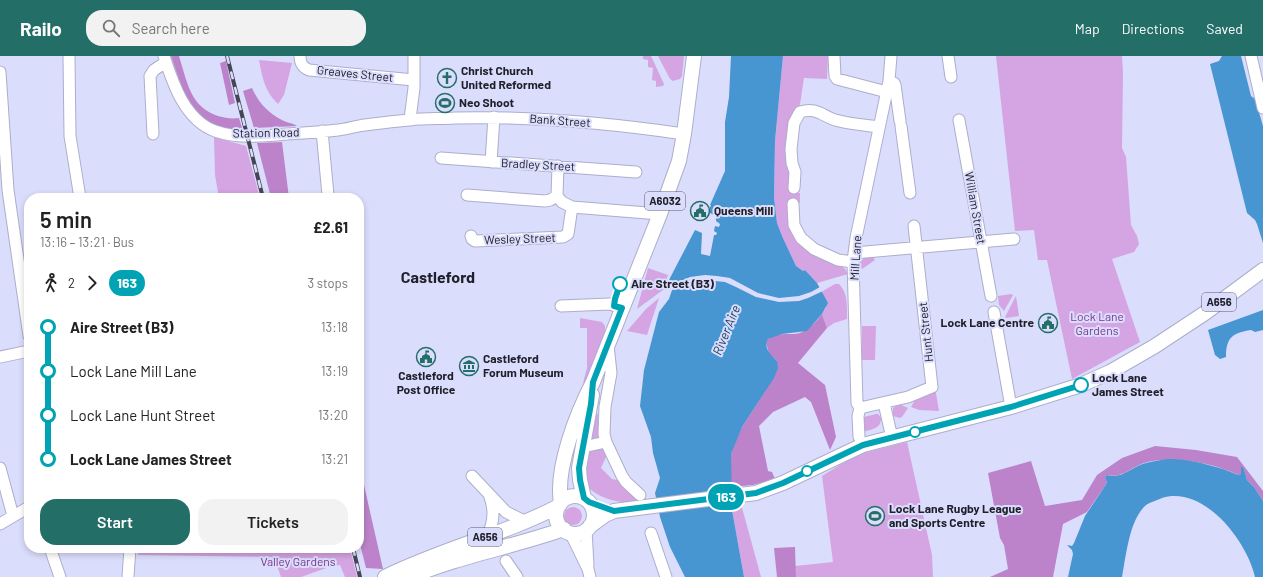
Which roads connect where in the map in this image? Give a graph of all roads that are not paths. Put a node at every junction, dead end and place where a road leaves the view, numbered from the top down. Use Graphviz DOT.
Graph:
graph roads {
  1 [pos="69,56"];
  2 [pos="414,56"];
  3 [pos="694,56"];
  4 [pos="834,56"];
  5 [pos="891,56"];
  6 [pos="948,56"];
  7 [pos="1251,56"];
  8 [pos="165,59"];
  9 [pos="300,59"];
  10 [pos="0,72"];
  11 [pos="952,77"];
  12 [pos="414,80"];
  13 [pos="888,87"];
  14 [pos="1263,108"];
  15 [pos="494,117"];
  16 [pos="410,120"];
  17 [pos="959,120"];
  18 [pos="880,127"];
  19 [pos="322,131"];
  20 [pos="153,134"];
  21 [pos="684,134"];
  22 [pos="441,158"];
  23 [pos="491,162"];
  24 [pos="558,166"];
  25 [pos="629,175"];
  26 [pos="794,188"];
  27 [pos="79,193"];
  28 [pos="328,193"];
  29 [pos="910,193"];
  30 [pos="467,195"];
  31 [pos="557,196"];
  32 [pos="793,204"];
  33 [pos="572,207"];
  34 [pos="660,214"];
  35 [pos="914,226"];
  36 [pos="471,236"];
  37 [pos="1014,239"];
  38 [pos="981,242"];
  39 [pos="917,248"];
  40 [pos="853,258"];
  41 [pos="1263,270"];
  42 [pos="991,296"];
  43 [pos="24,301"];
  44 [pos="561,306"];
  45 [pos="622,308"];
  46 [pos="994,312"];
  47 [pos="608,344"];
  48 [pos="24,351"];
  49 [pos="0,357"];
  50 [pos="587,403"];
  51 [pos="884,403"];
  52 [pos="605,407"];
  53 [pos="1011,407"];
  54 [pos="860,408"];
  55 [pos="859,437"];
  56 [pos="892,438"];
  57 [pos="606,442"];
  58 [pos="583,447"];
  59 [pos="0,468"];
  60 [pos="472,476"];
  61 [pos="486,491"];
  62 [pos="640,495"];
  63 [pos="586,500"];
  64 [pos="560,504"];
  65 [pos="24,510"];
  66 [pos="614,511"];
  67 [pos="13,516"];
  68 [pos="526,522"];
  69 [pos="0,524"];
  70 [pos="588,528"];
  71 [pos="567,531"];
  72 [pos="651,533"];
  73 [pos="487,536"];
  74 [pos="52,553"];
  75 [pos="130,553"];
  76 [pos="506,561"];
  77 [pos="589,573"];
  78 [pos="401,575"];
  79 [pos="60,577"];
  80 [pos="128,577"];
  81 [pos="517,577"];
  82 [pos="666,577"];
  1 -- 27 [label="street"];
  2 -- 12 [label="street"];
  3 -- 21 [label="main road, A6032"];
  4 -- 13 [label="street"];
  5 -- 13 [label="street"];
  6 -- 11 [label="street"];
  7 -- 14 [label="street"];
  8 -- 19 [label="street, Station Road"];
  8 -- 20 [label="street"];
  9 -- 12 [label="street, Greaves Street"];
  10 -- 43 [label="street"];
  12 -- 16 [label="street"];
  13 -- 18 [label="street, Mill Lane"];
  13 -- 29 [label="street"];
  15 -- 16 [label="street, Bank Street"];
  15 -- 21 [label="street, Bank Street"];
  15 -- 23 [label="street"];
  16 -- 19 [label="street, Station Road"];
  17 -- 38 [label="street, William Street"];
  18 -- 26 [label="street"];
  18 -- 40 [label="street, Mill Lane"];
  19 -- 28 [label="street"];
  21 -- 34 [label="main road, A6032"];
  22 -- 23 [label="street, Bradley Street"];
  23 -- 24 [label="street, Bradley Street"];
  24 -- 25 [label="street, Bradley Street"];
  24 -- 31 [label="street"];
  30 -- 31 [label="street"];
  31 -- 33 [label="street"];
  32 -- 40 [label="street"];
  33 -- 34 [label="street"];
  33 -- 36 [label="street, Wesley Street"];
  34 -- 45 [label="main road, A6032"];
  35 -- 39 [label="street, Hunt Street"];
  37 -- 38 [label="street"];
  38 -- 39 [label="street"];
  38 -- 42 [label="street, William Street"];
  39 -- 40 [label="street"];
  39 -- 51 [label="street, Hunt Street"];
  40 -- 54 [label="street, Mill Lane"];
  41 -- 53 [label="main road, A656"];
  44 -- 45 [label="street"];
  45 -- 47 [label="main road, A6032"];
  46 -- 53 [label="street"];
  47 -- 50 [label="main road, A6032"];
  47 -- 52 [label="street"];
  48 -- 49 [label="street"];
  50 -- 52 [label="street"];
  50 -- 58 [label="main road, A6032"];
  50 -- 64 [label="main road, A6032"];
  51 -- 54 [label="street, Hunt Street"];
  51 -- 56 [label="street"];
  52 -- 57 [label="street"];
  53 -- 56 [label="main road, A656"];
  54 -- 55 [label="street, Mill Lane"];
  56 -- 66 [label="main road, A656"];
  57 -- 58 [label="street"];
  57 -- 62 [label="street"];
  58 -- 63 [label="main road, A6032"];
  59 -- 67 [label="street"];
  60 -- 61 [label="street"];
  61 -- 68 [label="street"];
  61 -- 73 [label="street"];
  63 -- 64 [label="main road, A656"];
  63 -- 66 [label="main road, A656"];
  63 -- 70 [label="main road"];
  64 -- 68 [label="main road, A656"];
  64 -- 71 [label="main road"];
  65 -- 67 [label="street"];
  66 -- 70 [label="main road, A656"];
  67 -- 69 [label="street"];
  68 -- 73 [label="main road, A656"];
  70 -- 71 [label="main road, A656"];
  70 -- 77 [label="street"];
  71 -- 77 [label="street"];
  71 -- 78 [label="main road, A656"];
  72 -- 82 [label="street"];
  73 -- 78 [label="main road, A656"];
  74 -- 79 [label="street"];
  75 -- 80 [label="street"];
  76 -- 81 [label="street"];
}
